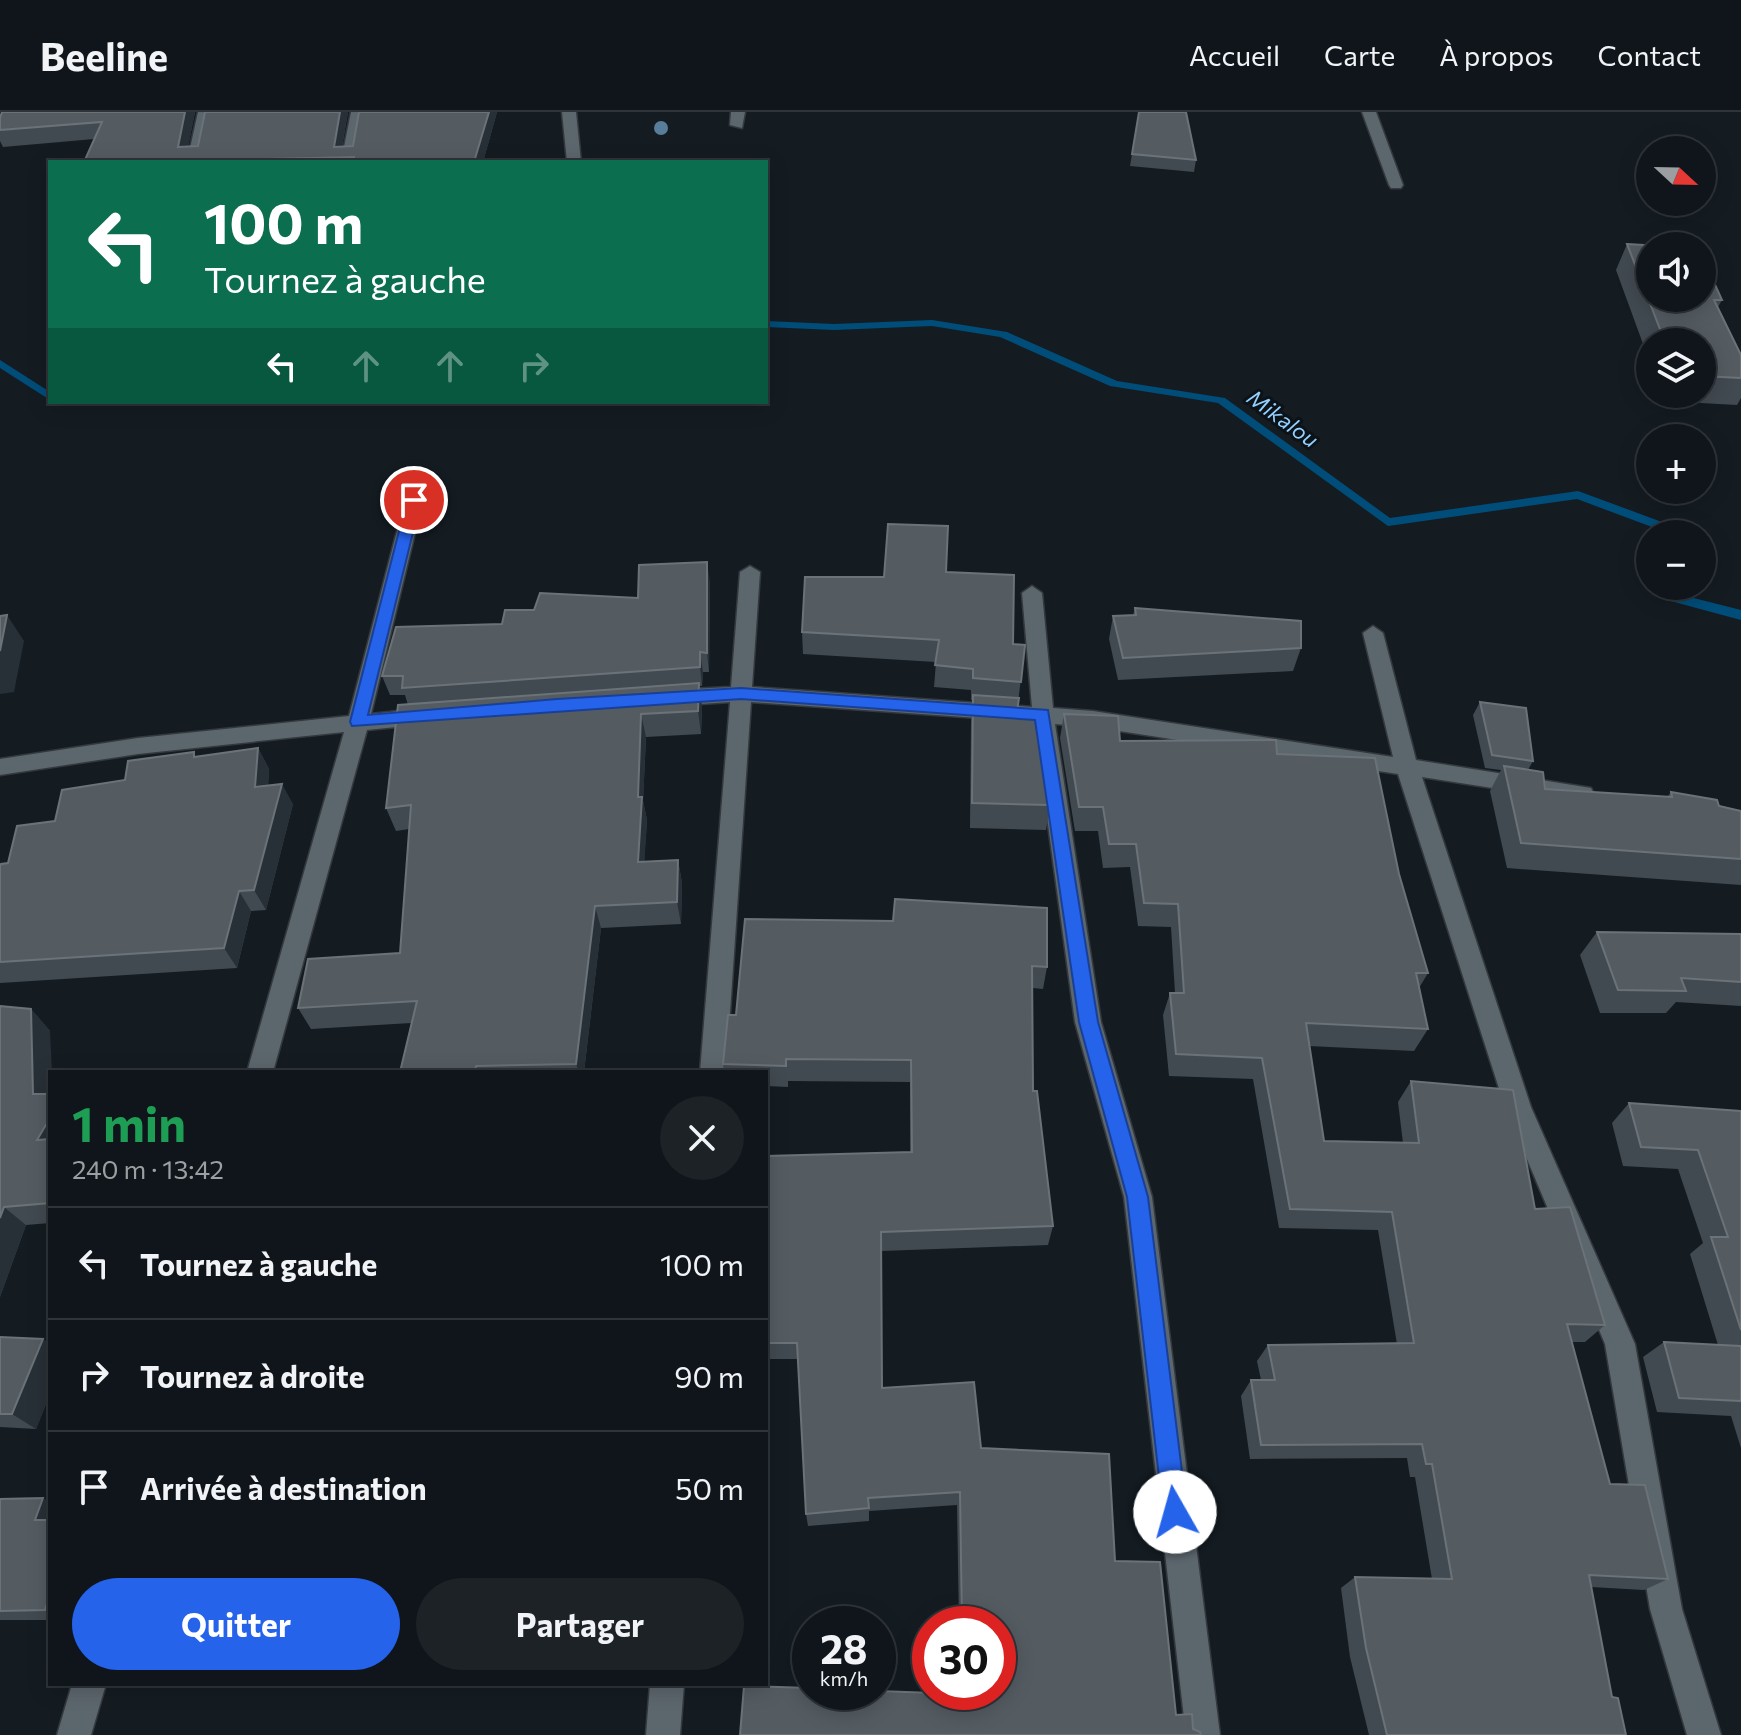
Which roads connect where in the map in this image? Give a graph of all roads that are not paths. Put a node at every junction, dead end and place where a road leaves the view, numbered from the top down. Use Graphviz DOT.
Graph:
graph roads {
  1 [pos="205,112"];
  2 [pos="358,112"];
  3 [pos="569,112"];
  4 [pos="1369,112"];
  5 [pos="194,160"];
  6 [pos="348,160"];
  7 [pos="574,160"];
  8 [pos="1396,185"];
  9 [pos="414,500"];
  10 [pos="750,572"];
  11 [pos="1032,593"];
  12 [pos="1373,633"];
  13 [pos="741,694"];
  14 [pos="649,699"];
  15 [pos="450,714"];
  16 [pos="1043,714"];
  17 [pos="358,722"];
  18 [pos="0,767"];
  19 [pos="1407,767"];
  20 [pos="1610,798"];
  21 [pos="261,1070"];
  22 [pos="713,1070"];
  23 [pos="88,1686"];
  24 [pos="667,1686"];
  25 [pos="74,1735"];
  26 [pos="663,1735"];
  27 [pos="1203,1735"];
  28 [pos="1704,1735"];
  1 -- 5 [label="street"];
  2 -- 6 [label="street"];
  3 -- 7 [label="street"];
  4 -- 8 [label="street"];
  9 -- 17 [label="street"];
  10 -- 13 [label="street"];
  11 -- 16 [label="street"];
  12 -- 19 [label="street"];
  13 -- 14 [label="street"];
  13 -- 16 [label="street"];
  13 -- 22 [label="street"];
  15 -- 17 [label="street"];
  16 -- 19 [label="street"];
  16 -- 27 [label="street"];
  17 -- 18 [label="street"];
  17 -- 21 [label="street"];
  19 -- 20 [label="street"];
  19 -- 28 [label="street"];
  23 -- 25 [label="street"];
  24 -- 26 [label="street"];
}
